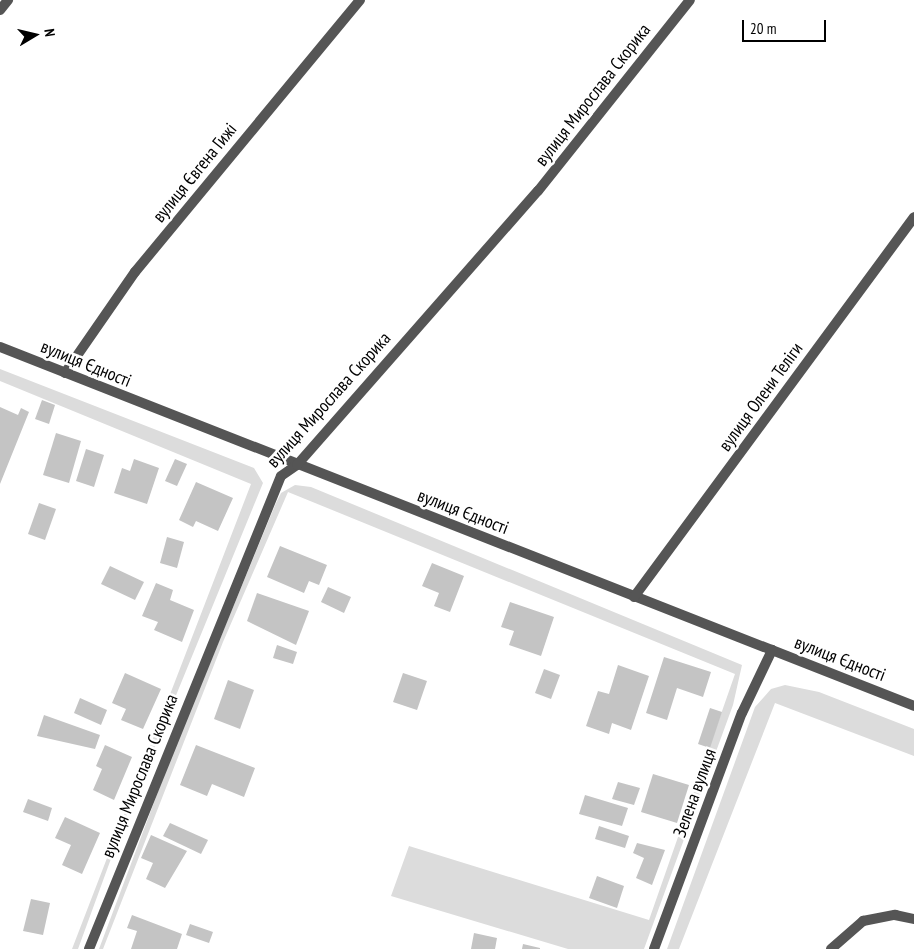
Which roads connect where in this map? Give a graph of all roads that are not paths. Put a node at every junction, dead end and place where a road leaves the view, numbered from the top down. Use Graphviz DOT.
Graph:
graph roads {
  1 [pos="8,0"];
  2 [pos="360,0"];
  3 [pos="690,0"];
  4 [pos="0,10"];
  5 [pos="914,217"];
  6 [pos="0,347"];
  7 [pos="65,373"];
  8 [pos="297,464"];
  9 [pos="634,596"];
  10 [pos="772,650"];
  11 [pos="914,706"];
  12 [pos="914,919"];
  13 [pos="89,949"];
  14 [pos="654,949"];
  15 [pos="831,949"];
  1 -- 4 [label="street"];
  2 -- 7 [label="street, вулиця Євгена Гижі"];
  3 -- 8 [label="street, вулиця Мирослава Скорика"];
  5 -- 9 [label="street, вулиця Олени Теліги"];
  6 -- 7 [label="street, вулиця Єдності"];
  7 -- 8 [label="street, вулиця Єдності"];
  8 -- 9 [label="street, вулиця Єдності"];
  8 -- 13 [label="street, вулиця Мирослава Скорика"];
  9 -- 10 [label="street, вулиця Єдності"];
  10 -- 11 [label="street, вулиця Єдності"];
  10 -- 14 [label="street, Зелена вулиця"];
  12 -- 15 [label="street"];
}
